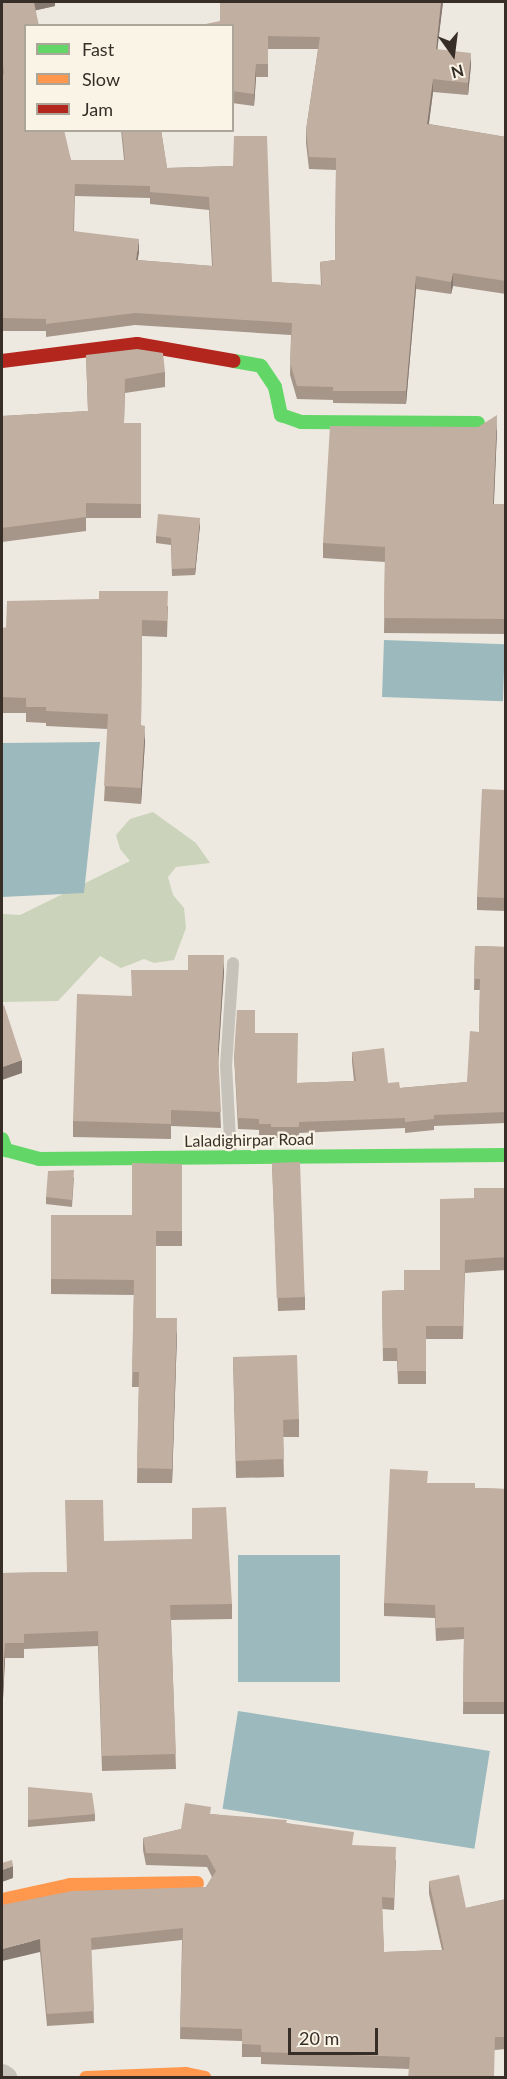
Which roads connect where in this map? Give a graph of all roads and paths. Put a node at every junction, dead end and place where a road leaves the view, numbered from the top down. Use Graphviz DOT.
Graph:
graph roads {
  1 [pos="2,361"];
  2 [pos="478,423"];
  3 [pos="233,963"];
  4 [pos="2,1139"];
  5 [pos="506,1155"];
  6 [pos="231,1156"];
  7 [pos="197,1883"];
  8 [pos="2,1900"];
  9 [pos="86,2078"];
  10 [pos="205,2078"];
  1 -- 2 [label="street"];
  3 -- 6 [label="lane"];
  4 -- 6 [label="street, Laladighirpar Road"];
  5 -- 6 [label="street, Laladighirpar Road"];
  7 -- 8 [label="street"];
  9 -- 10 [label="street"];
}
